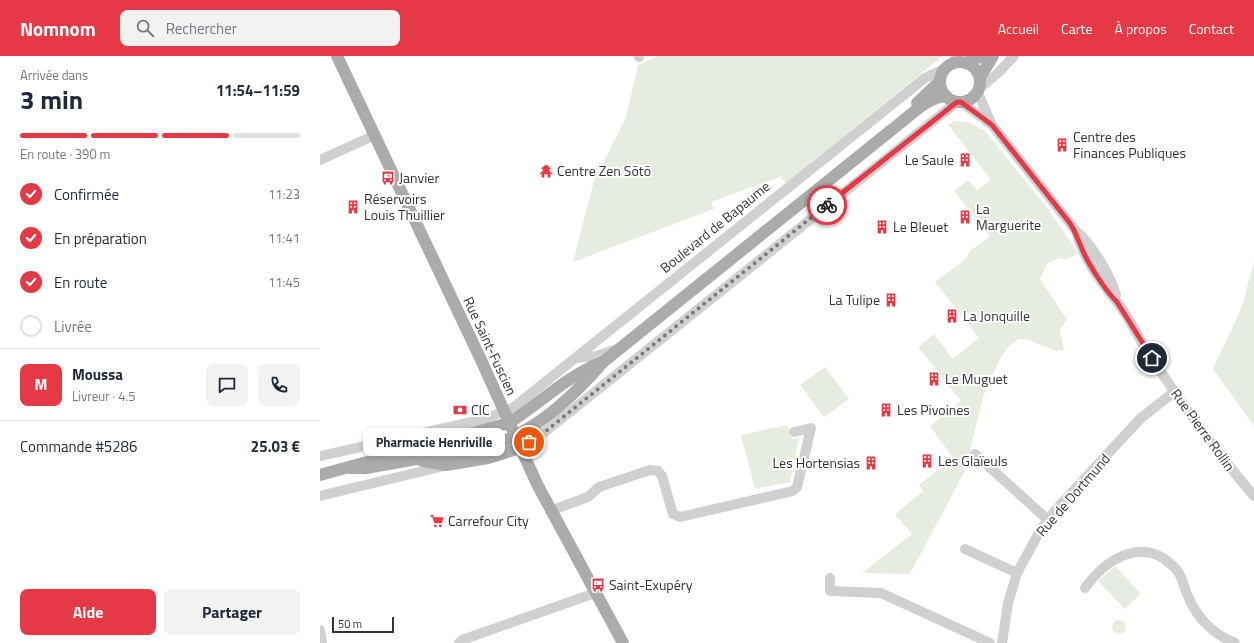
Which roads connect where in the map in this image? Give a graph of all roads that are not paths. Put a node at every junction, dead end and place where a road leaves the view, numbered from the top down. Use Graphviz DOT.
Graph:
graph roads {
  1 [pos="338,56"];
  2 [pos="982,56"];
  3 [pos="993,56"];
  4 [pos="1014,56"];
  5 [pos="956,63"];
  6 [pos="940,81"];
  7 [pos="979,86"];
  8 [pos="955,100"];
  9 [pos="992,125"];
  10 [pos="894,128"];
  11 [pos="375,135"];
  12 [pos="320,160"];
  13 [pos="622,347"];
  14 [pos="576,358"];
  15 [pos="603,362"];
  16 [pos="587,368"];
  17 [pos="1175,391"];
  18 [pos="506,418"];
  19 [pos="794,432"];
  20 [pos="515,436"];
  21 [pos="520,448"];
  22 [pos="975,454"];
  23 [pos="320,456"];
  24 [pos="413,460"];
  25 [pos="446,465"];
  26 [pos="350,468"];
  27 [pos="320,475"];
  28 [pos="320,496"];
  29 [pos="1254,496"];
  30 [pos="550,511"];
  31 [pos="1048,520"];
  32 [pos="965,549"];
  33 [pos="1016,573"];
  34 [pos="830,578"];
  35 [pos="1084,588"];
  36 [pos="595,593"];
  37 [pos="320,630"];
  38 [pos="322,643"];
  39 [pos="460,643"];
  40 [pos="623,643"];
  41 [pos="990,643"];
  42 [pos="1002,643"];
  43 [pos="1235,643"];
  1 -- 11 [label="main road, Rue Saint-Fuscien"];
  2 -- 5 [label="main road, Boulevard de Bapaume"];
  3 -- 7 [label="main road"];
  4 -- 7 [label="street"];
  5 -- 6 [label="main road"];
  5 -- 7 [label="main road"];
  5 -- 14 [label="street, Boulevard de Bapaume"];
  6 -- 8 [label="main road"];
  6 -- 10 [label="main road"];
  7 -- 8 [label="main road"];
  7 -- 9 [label="street, Rue Pierre Rollin"];
  8 -- 9 [label="street, Rue Pierre Rollin"];
  8 -- 10 [label="main road"];
  8 -- 21 [label="street"];
  9 -- 17 [label="street, Rue Pierre Rollin"];
  10 -- 13 [label="main road"];
  11 -- 12 [label="street"];
  11 -- 18 [label="main road, Rue Saint-Fuscien"];
  13 -- 14 [label="street"];
  13 -- 15 [label="main road"];
  14 -- 18 [label="street, Boulevard de Bapaume"];
  15 -- 16 [label="main road"];
  15 -- 20 [label="main road"];
  16 -- 18 [label="main road"];
  16 -- 20 [label="main road"];
  17 -- 29 [label="street, Rue Pierre Rollin"];
  17 -- 31 [label="street, Rue de Dortmund"];
  18 -- 20 [label="main road, Rue Saint-Fuscien"];
  18 -- 23 [label="street, Boulevard de Bapaume"];
  18 -- 24 [label="main road"];
  18 -- 26 [label="main road"];
  19 -- 30 [label="street"];
  20 -- 21 [label="main road, Rue Saint-Fuscien"];
  20 -- 24 [label="main road"];
  21 -- 25 [label="main road"];
  21 -- 30 [label="main road, Rue Saint-Fuscien"];
  22 -- 31 [label="street"];
  24 -- 25 [label="main road"];
  24 -- 26 [label="main road"];
  25 -- 28 [label="street"];
  26 -- 27 [label="main road"];
  30 -- 36 [label="main road, Rue Saint-Fuscien"];
  31 -- 33 [label="street, Rue de Dortmund"];
  32 -- 33 [label="street"];
  33 -- 42 [label="street, Rue de Dortmund"];
  34 -- 41 [label="street"];
  35 -- 43 [label="street"];
  36 -- 39 [label="street"];
  36 -- 40 [label="main road, Rue Saint-Fuscien"];
  37 -- 38 [label="street"];
}
